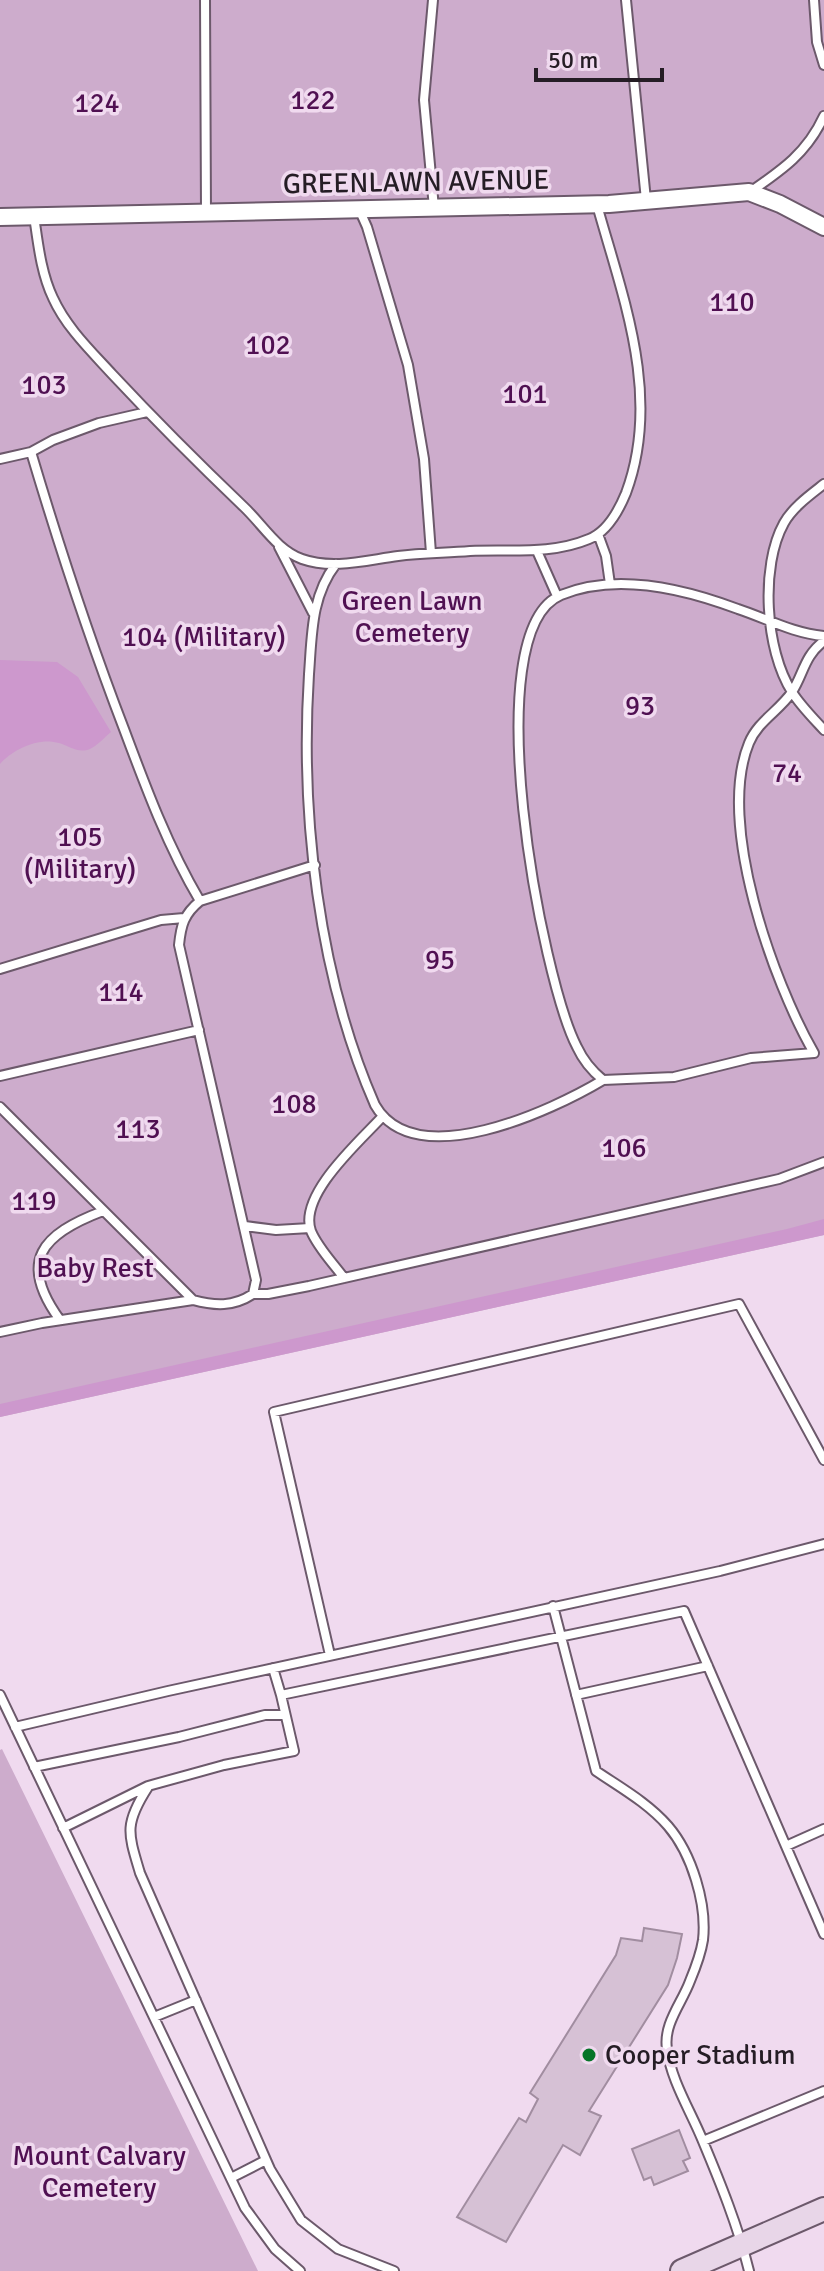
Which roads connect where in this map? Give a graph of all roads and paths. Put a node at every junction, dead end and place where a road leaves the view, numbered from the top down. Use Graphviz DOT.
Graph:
graph roads {
  1 [pos="205,0"];
  2 [pos="433,0"];
  3 [pos="626,0"];
  4 [pos="814,0"];
  5 [pos="824,65"];
  6 [pos="824,116"];
  7 [pos="824,139"];
  8 [pos="807,145"];
  9 [pos="749,192"];
  10 [pos="646,201"];
  11 [pos="597,205"];
  12 [pos="434,208"];
  13 [pos="359,209"];
  14 [pos="206,213"];
  15 [pos="34,216"];
  16 [pos="0,217"];
  17 [pos="823,228"];
  18 [pos="147,412"];
  19 [pos="31,452"];
  20 [pos="0,459"];
  21 [pos="824,484"];
  22 [pos="598,534"];
  23 [pos="278,545"];
  24 [pos="537,551"];
  25 [pos="431,553"];
  26 [pos="336,564"];
  27 [pos="610,584"];
  28 [pos="557,596"];
  29 [pos="313,614"];
  30 [pos="770,622"];
  31 [pos="824,638"];
  32 [pos="792,692"];
  33 [pos="824,730"];
  34 [pos="315,865"];
  35 [pos="200,901"];
  36 [pos="184,918"];
  37 [pos="0,969"];
  38 [pos="199,1030"];
  39 [pos="819,1053"];
  40 [pos="0,1076"];
  41 [pos="603,1080"];
  42 [pos="0,1107"];
  43 [pos="382,1117"];
  44 [pos="824,1162"];
  45 [pos="103,1211"];
  46 [pos="245,1226"];
  47 [pos="310,1228"];
  48 [pos="344,1278"];
  49 [pos="253,1294"];
  50 [pos="193,1300"];
  51 [pos="60,1320"];
  52 [pos="0,1332"];
  53 [pos="824,1460"];
  54 [pos="824,1544"];
  55 [pos="553,1606"];
  56 [pos="561,1638"];
  57 [pos="330,1655"];
  58 [pos="708,1666"];
  59 [pos="273,1668"];
  60 [pos="0,1695"];
  61 [pos="281,1695"];
  62 [pos="576,1695"];
  63 [pos="285,1715"];
  64 [pos="15,1727"];
  65 [pos="34,1767"];
  66 [pos="148,1786"];
  67 [pos="63,1828"];
  68 [pos="824,1829"];
  69 [pos="786,1846"];
  70 [pos="824,1934"];
  71 [pos="196,2000"];
  72 [pos="154,2017"];
  73 [pos="824,2091"];
  74 [pos="703,2141"];
  75 [pos="266,2160"];
  76 [pos="231,2178"];
  77 [pos="824,2209"];
  78 [pos="742,2245"];
  79 [pos="300,2271"];
  80 [pos="394,2271"];
  81 [pos="682,2271"];
  82 [pos="749,2271"];
  1 -- 14 [label="lane"];
  2 -- 12 [label="lane"];
  3 -- 10 [label="lane"];
  4 -- 5 [label="lane"];
  6 -- 8 [label="lane"];
  7 -- 8 [label="lane"];
  8 -- 9 [label="lane"];
  9 -- 10 [label="street, GREENLAWN AVENUE"];
  9 -- 17 [label="street, GREENLAWN AVENUE"];
  10 -- 11 [label="street, GREENLAWN AVENUE"];
  11 -- 12 [label="street, GREENLAWN AVENUE"];
  11 -- 22 [label="lane"];
  12 -- 13 [label="street, GREENLAWN AVENUE"];
  13 -- 14 [label="street, GREENLAWN AVENUE"];
  13 -- 25 [label="lane"];
  14 -- 15 [label="street, GREENLAWN AVENUE"];
  15 -- 16 [label="street, GREENLAWN AVENUE"];
  15 -- 18 [label="lane"];
  18 -- 19 [label="lane"];
  18 -- 23 [label="lane"];
  19 -- 20 [label="lane"];
  19 -- 35 [label="lane"];
  21 -- 30 [label="lane"];
  22 -- 24 [label="lane"];
  22 -- 27 [label="lane"];
  23 -- 26 [label="lane"];
  23 -- 29 [label="lane"];
  24 -- 25 [label="lane"];
  24 -- 28 [label="lane"];
  25 -- 26 [label="lane"];
  26 -- 29 [label="lane"];
  27 -- 28 [label="lane"];
  27 -- 30 [label="lane"];
  28 -- 41 [label="lane"];
  29 -- 34 [label="lane"];
  30 -- 31 [label="lane"];
  30 -- 32 [label="lane"];
  31 -- 32 [label="lane"];
  32 -- 33 [label="lane"];
  32 -- 39 [label="lane"];
  34 -- 35 [label="lane"];
  34 -- 43 [label="lane"];
  35 -- 36 [label="lane"];
  36 -- 37 [label="lane"];
  36 -- 38 [label="lane"];
  38 -- 40 [label="lane"];
  38 -- 46 [label="lane"];
  39 -- 41 [label="lane"];
  41 -- 43 [label="lane"];
  42 -- 45 [label="lane"];
  43 -- 47 [label="lane"];
  44 -- 48 [label="lane"];
  45 -- 50 [label="lane"];
  45 -- 51 [label="lane"];
  46 -- 47 [label="lane"];
  46 -- 49 [label="lane"];
  47 -- 48 [label="lane"];
  48 -- 49 [label="lane"];
  49 -- 50 [label="lane"];
  50 -- 51 [label="lane"];
  51 -- 52 [label="lane"];
  53 -- 57 [label="lane"];
  54 -- 55 [label="lane"];
  55 -- 56 [label="lane"];
  55 -- 57 [label="lane"];
  56 -- 58 [label="lane"];
  56 -- 61 [label="lane"];
  56 -- 62 [label="lane"];
  57 -- 59 [label="lane"];
  58 -- 62 [label="lane"];
  58 -- 69 [label="lane"];
  59 -- 61 [label="lane"];
  59 -- 64 [label="lane"];
  60 -- 64 [label="lane"];
  61 -- 63 [label="lane"];
  62 -- 74 [label="lane"];
  63 -- 65 [label="lane"];
  63 -- 66 [label="lane"];
  64 -- 65 [label="lane"];
  65 -- 67 [label="lane"];
  66 -- 67 [label="lane"];
  66 -- 71 [label="lane"];
  67 -- 72 [label="lane"];
  68 -- 69 [label="lane"];
  69 -- 70 [label="lane"];
  71 -- 72 [label="lane"];
  71 -- 75 [label="lane"];
  72 -- 76 [label="lane"];
  73 -- 74 [label="lane"];
  74 -- 78 [label="lane"];
  75 -- 76 [label="lane"];
  75 -- 80 [label="lane"];
  76 -- 79 [label="lane"];
  77 -- 78 [label="main road"];
  78 -- 81 [label="main road"];
  78 -- 82 [label="lane"];
}
